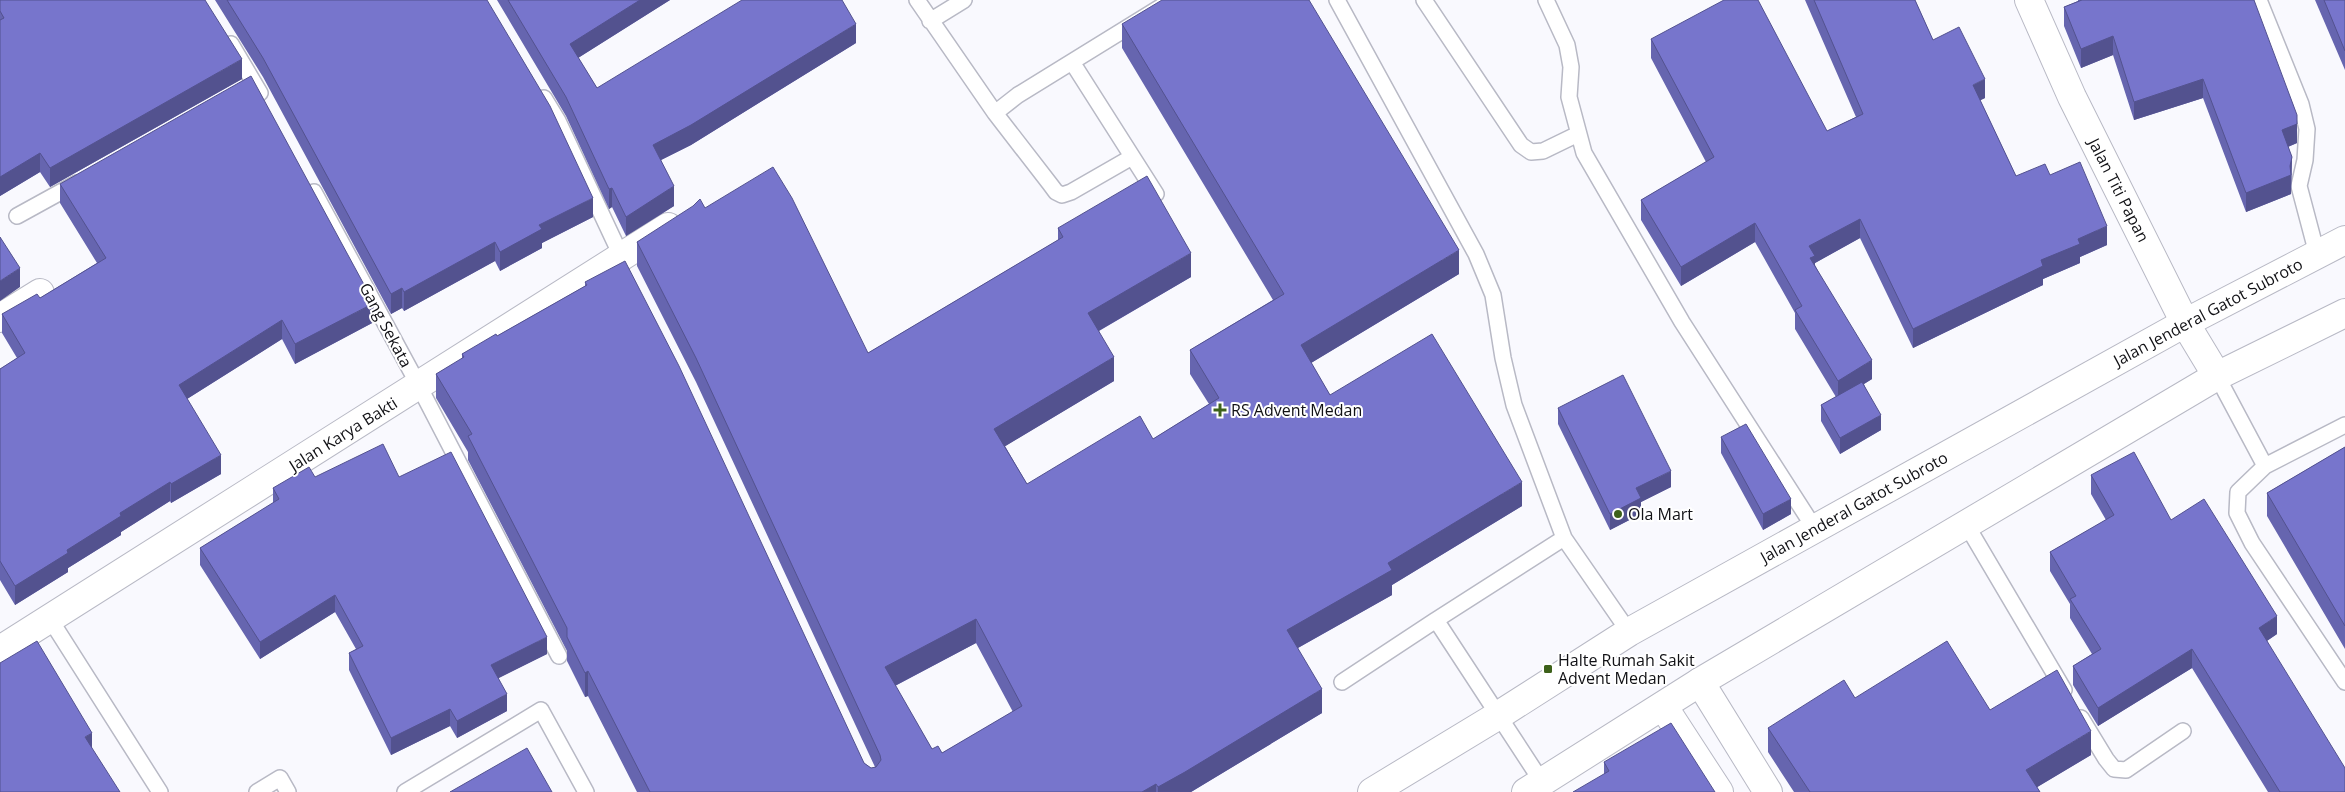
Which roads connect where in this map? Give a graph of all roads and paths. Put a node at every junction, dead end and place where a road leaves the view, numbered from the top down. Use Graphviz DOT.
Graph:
graph roads {
  1 [pos="917,0"];
  2 [pos="964,0"];
  3 [pos="1172,0"];
  4 [pos="1337,0"];
  5 [pos="1424,0"];
  6 [pos="1546,0"];
  7 [pos="2029,0"];
  8 [pos="2259,0"];
  9 [pos="930,20"];
  10 [pos="224,33"];
  11 [pos="1072,62"];
  12 [pos="254,82"];
  13 [pos="538,89"];
  14 [pos="238,92"];
  15 [pos="269,108"];
  16 [pos="996,113"];
  17 [pos="1578,134"];
  18 [pos="1132,157"];
  19 [pos="93,173"];
  20 [pos="306,178"];
  21 [pos="1159,198"];
  22 [pos="17,216"];
  23 [pos="685,217"];
  24 [pos="2345,240"];
  25 [pos="2317,254"];
  26 [pos="626,266"];
  27 [pos="40,293"];
  28 [pos="2345,313"];
  29 [pos="0,318"];
  30 [pos="2185,323"];
  31 [pos="2217,376"];
  32 [pos="419,386"];
  33 [pos="2345,425"];
  34 [pos="2265,466"];
  35 [pos="1966,524"];
  36 [pos="1815,529"];
  37 [pos="1564,538"];
  38 [pos="50,619"];
  39 [pos="1436,620"];
  40 [pos="1629,632"];
  41 [pos="0,650"];
  42 [pos="559,656"];
  43 [pos="1342,682"];
  44 [pos="1700,682"];
  45 [pos="2345,682"];
  46 [pos="1663,706"];
  47 [pos="1499,715"];
  48 [pos="2183,731"];
  49 [pos="1534,787"];
  50 [pos="160,792"];
  51 [pos="256,792"];
  52 [pos="288,792"];
  53 [pos="405,792"];
  54 [pos="586,792"];
  55 [pos="1372,792"];
  56 [pos="1719,792"];
  57 [pos="1768,792"];
  1 -- 9 [label="lane"];
  2 -- 9 [label="lane"];
  3 -- 11 [label="lane"];
  4 -- 37 [label="lane"];
  5 -- 17 [label="lane"];
  6 -- 17 [label="lane"];
  7 -- 30 [label="main road, Jalan Titi Papan"];
  8 -- 25 [label="lane"];
  9 -- 16 [label="lane"];
  10 -- 12 [label="lane"];
  11 -- 16 [label="lane"];
  11 -- 18 [label="lane"];
  12 -- 14 [label="lane"];
  12 -- 15 [label="lane"];
  13 -- 26 [label="lane"];
  16 -- 18 [label="lane"];
  17 -- 36 [label="lane"];
  18 -- 21 [label="lane"];
  19 -- 22 [label="lane"];
  20 -- 32 [label="lane, Gang Sekata"];
  23 -- 26 [label="main road, Jalan Karya Bakti"];
  24 -- 25 [label="main road, Jalan Jenderal Gatot Subroto"];
  25 -- 30 [label="main road, Jalan Jenderal Gatot Subroto"];
  26 -- 32 [label="main road, Jalan Karya Bakti"];
  27 -- 29 [label="main road"];
  28 -- 31 [label="main road"];
  30 -- 31 [label="main road, Jalan Titi Papan"];
  30 -- 36 [label="main road, Jalan Jenderal Gatot Subroto"];
  31 -- 34 [label="lane"];
  31 -- 35 [label="main road"];
  32 -- 38 [label="main road, Jalan Karya Bakti"];
  32 -- 42 [label="lane, Gang Sekata"];
  33 -- 34 [label="lane"];
  34 -- 45 [label="lane"];
  35 -- 44 [label="main road"];
  35 -- 48 [label="lane"];
  36 -- 40 [label="main road, Jalan Jenderal Gatot Subroto"];
  37 -- 39 [label="lane"];
  37 -- 40 [label="lane"];
  38 -- 41 [label="main road, Jalan Karya Bakti"];
  38 -- 50 [label="lane"];
  39 -- 43 [label="lane"];
  39 -- 47 [label="lane"];
  40 -- 47 [label="main road, Jalan Jenderal Gatot Subroto"];
  44 -- 46 [label="main road"];
  44 -- 57 [label="main road"];
  46 -- 49 [label="main road"];
  46 -- 56 [label="main road"];
  47 -- 49 [label="lane"];
  47 -- 55 [label="main road, Jalan Jenderal Gatot Subroto"];
  51 -- 52 [label="lane"];
  53 -- 54 [label="lane"];
}
